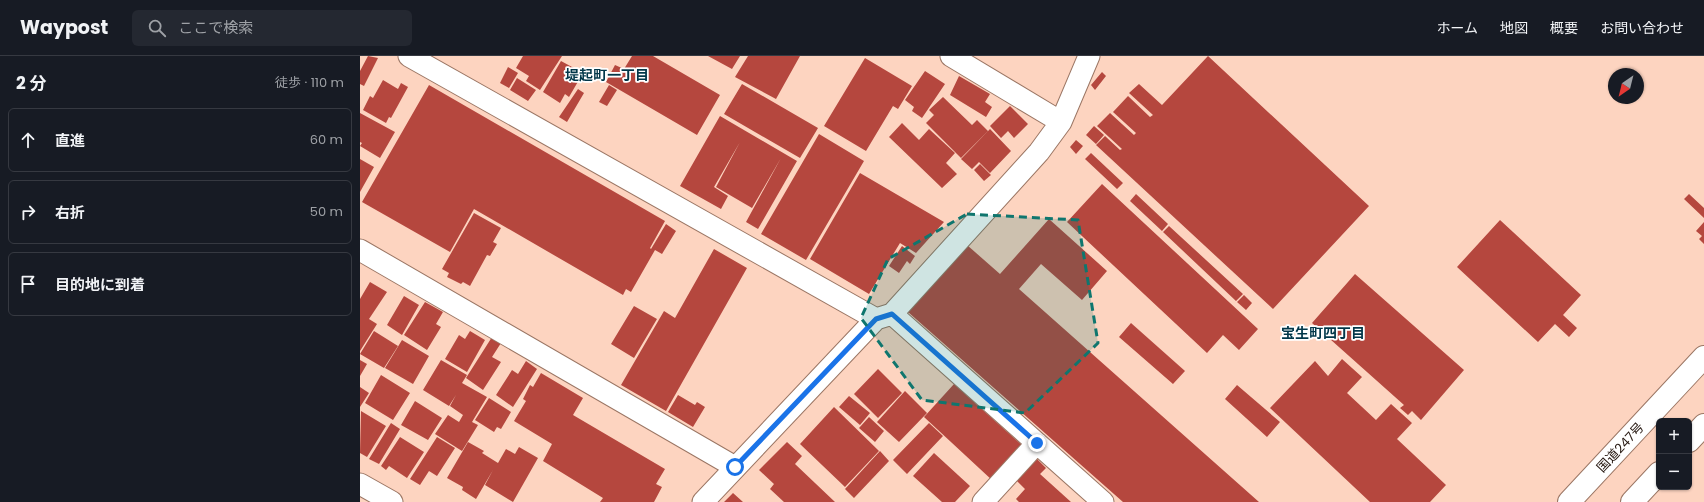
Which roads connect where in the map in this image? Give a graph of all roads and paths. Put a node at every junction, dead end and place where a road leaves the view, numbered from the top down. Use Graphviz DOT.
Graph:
graph roads {
  1 [pos="409,56"];
  2 [pos="951,56"];
  3 [pos="1089,56"];
  4 [pos="1061,122"];
  5 [pos="360,250"];
  6 [pos="884,317"];
  7 [pos="1704,357"];
  8 [pos="1704,425"];
  9 [pos="1692,438"];
  10 [pos="1037,443"];
  11 [pos="735,467"];
  12 [pos="1656,477"];
  13 [pos="360,484"];
  14 [pos="392,502"];
  15 [pos="703,502"];
  16 [pos="983,502"];
  17 [pos="1103,502"];
  18 [pos="1569,502"];
  19 [pos="1632,502"];
  1 -- 6 [label="street"];
  2 -- 4 [label="street"];
  3 -- 4 [label="street"];
  4 -- 6 [label="street"];
  5 -- 11 [label="street"];
  6 -- 10 [label="street"];
  6 -- 11 [label="street"];
  7 -- 18 [label="highway, 国道247号"];
  8 -- 9 [label="highway"];
  10 -- 16 [label="street"];
  10 -- 17 [label="street"];
  11 -- 15 [label="street"];
  12 -- 19 [label="highway"];
  13 -- 14 [label="street"];
}
